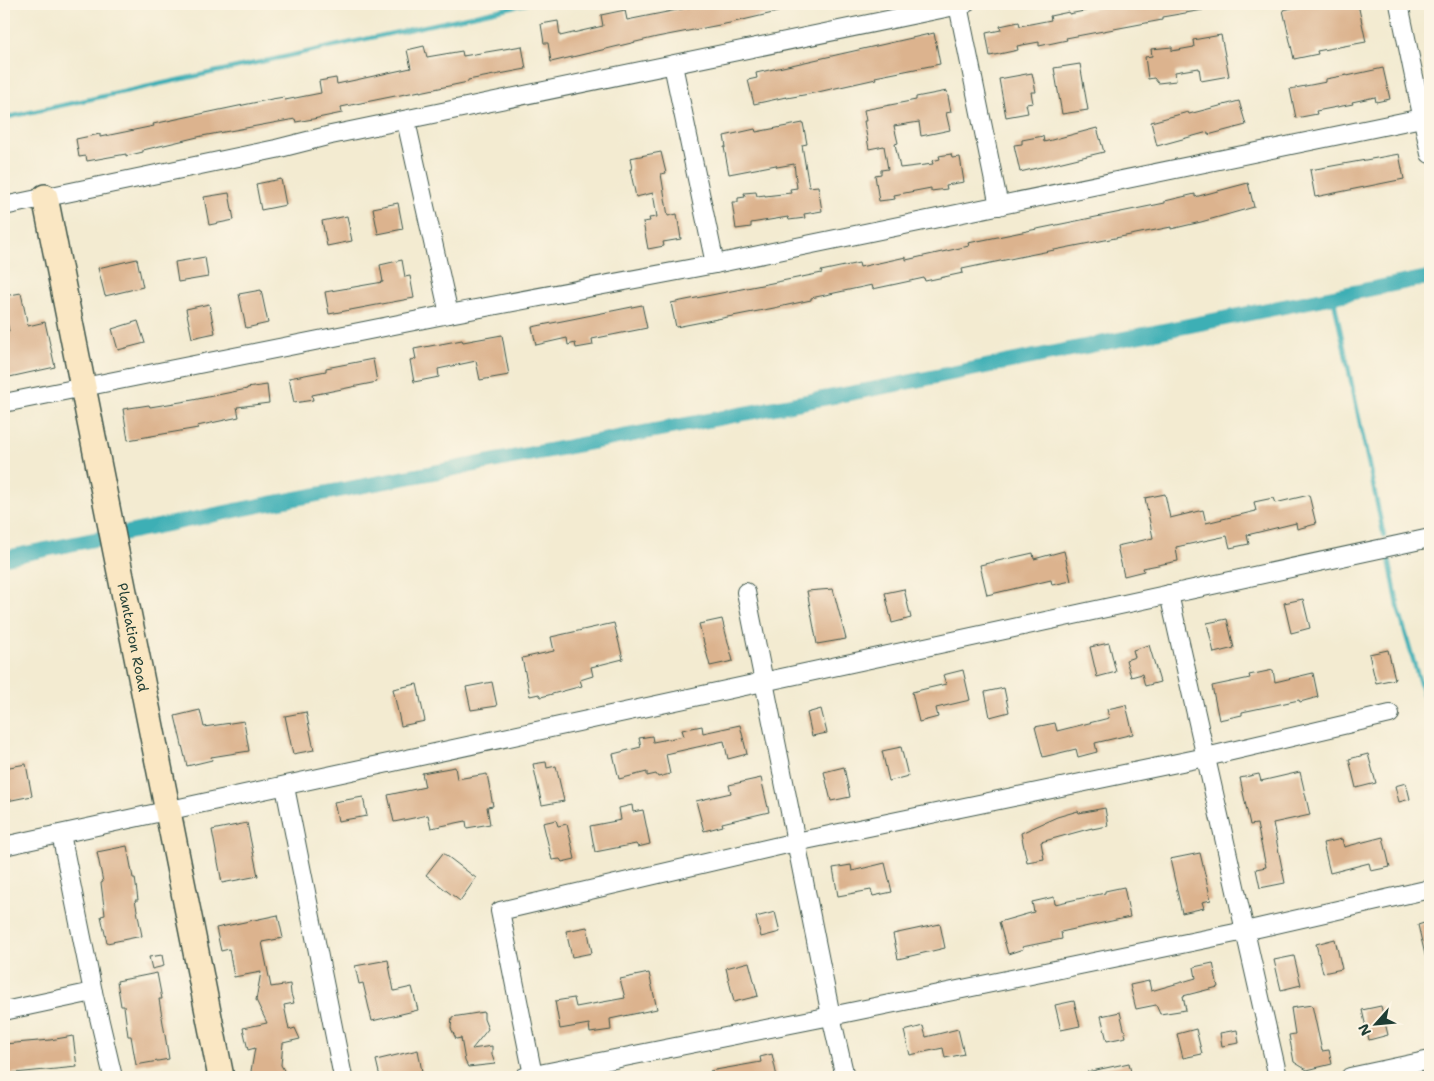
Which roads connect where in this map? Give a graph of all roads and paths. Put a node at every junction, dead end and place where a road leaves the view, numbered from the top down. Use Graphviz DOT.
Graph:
graph roads {
  1 [pos="1398,4"];
  2 [pos="962,5"];
  3 [pos="673,65"];
  4 [pos="1422,118"];
  5 [pos="406,121"];
  6 [pos="1430,154"];
  7 [pos="45,197"];
  8 [pos="4,206"];
  9 [pos="999,206"];
  10 [pos="714,264"];
  11 [pos="449,314"];
  12 [pos="83,387"];
  13 [pos="4,404"];
  14 [pos="1430,538"];
  15 [pos="746,592"];
  16 [pos="1169,594"];
  17 [pos="764,683"];
  18 [pos="1390,714"];
  19 [pos="1206,757"];
  20 [pos="285,786"];
  21 [pos="169,812"];
  22 [pos="61,834"];
  23 [pos="796,842"];
  24 [pos="4,846"];
  25 [pos="1430,889"];
  26 [pos="1245,931"];
  27 [pos="93,992"];
  28 [pos="4,1010"];
  29 [pos="831,1016"];
  30 [pos="1430,1060"];
  31 [pos="528,1076"];
  32 [pos="113,1077"];
  33 [pos="221,1077"];
  34 [pos="343,1077"];
  35 [pos="845,1077"];
  36 [pos="1278,1077"];
  37 [pos="1350,1077"];
  1 -- 4 [label="street"];
  2 -- 3 [label="street"];
  2 -- 9 [label="street"];
  3 -- 5 [label="street"];
  3 -- 10 [label="street"];
  4 -- 6 [label="street"];
  4 -- 9 [label="street"];
  5 -- 7 [label="street"];
  5 -- 11 [label="street"];
  7 -- 8 [label="street"];
  7 -- 12 [label="street, Plantation Road"];
  9 -- 10 [label="street"];
  10 -- 11 [label="street"];
  11 -- 12 [label="street"];
  12 -- 13 [label="street"];
  12 -- 21 [label="street, Plantation Road"];
  14 -- 16 [label="street"];
  15 -- 17 [label="street"];
  16 -- 17 [label="street"];
  16 -- 19 [label="street"];
  17 -- 20 [label="street"];
  17 -- 23 [label="street"];
  18 -- 19 [label="street"];
  19 -- 23 [label="street"];
  19 -- 26 [label="street"];
  20 -- 21 [label="street"];
  20 -- 34 [label="street"];
  21 -- 22 [label="street"];
  21 -- 33 [label="street, Plantation Road"];
  22 -- 24 [label="street"];
  22 -- 27 [label="street"];
  23 -- 29 [label="street"];
  23 -- 31 [label="street"];
  25 -- 26 [label="street"];
  26 -- 29 [label="street"];
  26 -- 36 [label="street"];
  27 -- 28 [label="street"];
  27 -- 32 [label="street"];
  29 -- 31 [label="street"];
  29 -- 35 [label="street"];
  30 -- 37 [label="street"];
}
